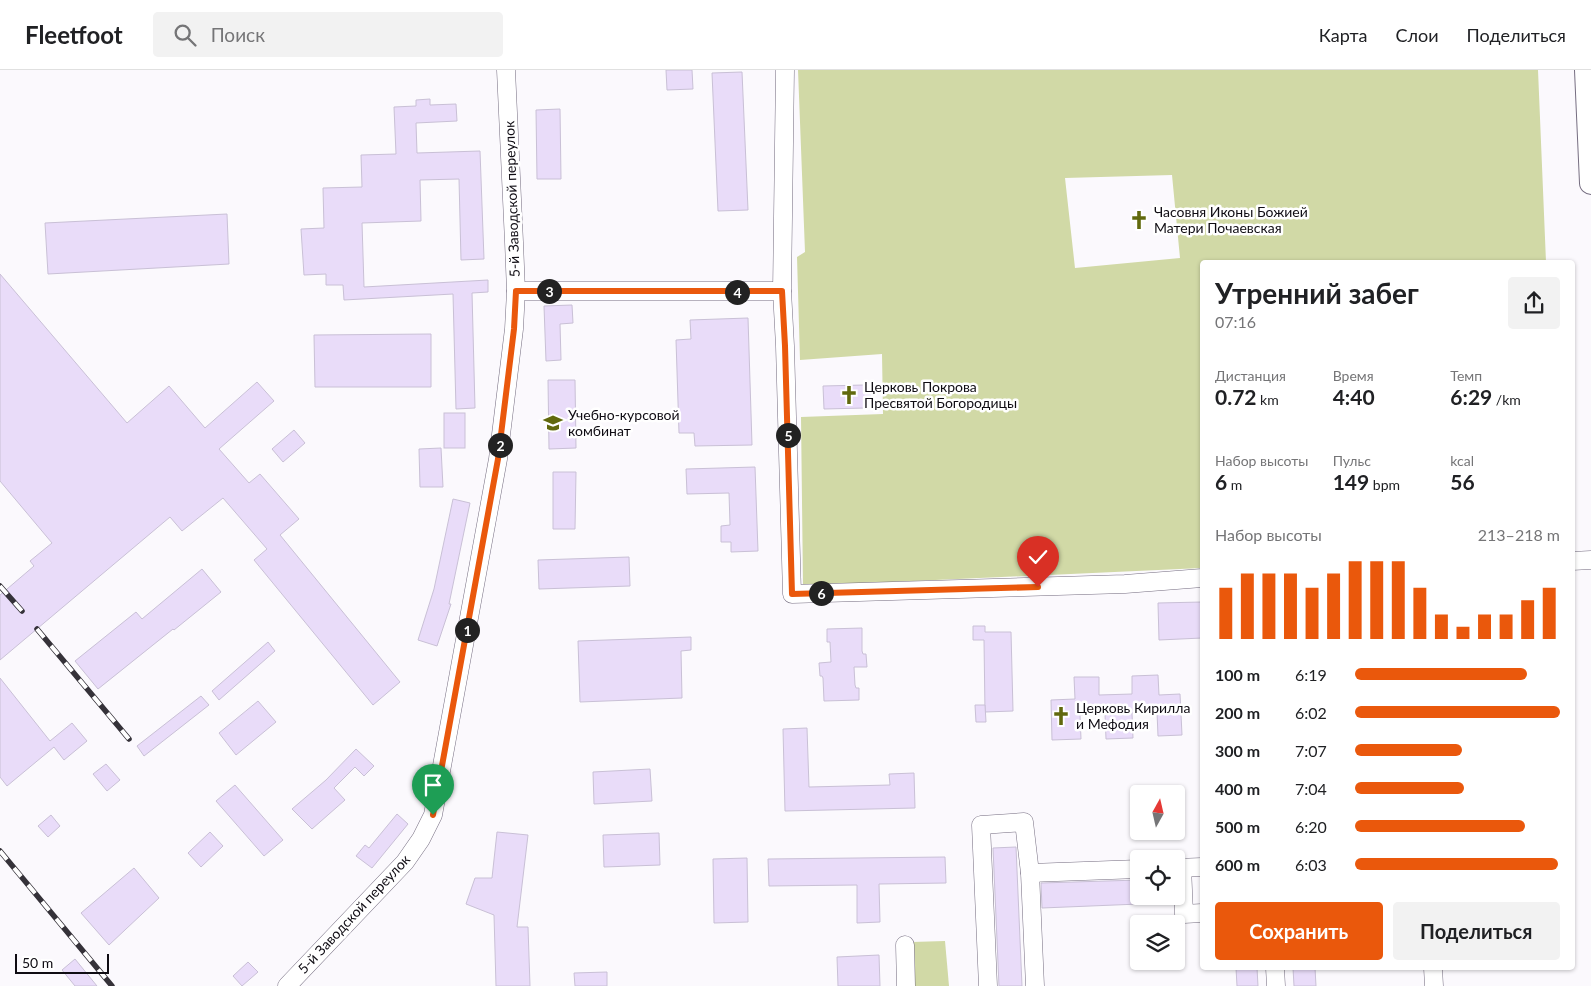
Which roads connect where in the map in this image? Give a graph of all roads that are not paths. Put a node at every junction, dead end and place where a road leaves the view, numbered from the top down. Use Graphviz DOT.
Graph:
graph roads {
  1 [pos="506,70"];
  2 [pos="785,70"];
  3 [pos="1586,70"];
  4 [pos="1591,183"];
  5 [pos="516,291"];
  6 [pos="782,291"];
  7 [pos="1591,560"];
  8 [pos="1575,561"];
  9 [pos="1200,578"];
  10 [pos="1200,867"];
  11 [pos="1185,868"];
  12 [pos="1130,869"];
  13 [pos="1030,874"];
  14 [pos="1183,905"];
  15 [pos="1200,913"];
  16 [pos="905,945"];
  17 [pos="1275,970"];
  18 [pos="1433,970"];
  19 [pos="287,986"];
  20 [pos="906,986"];
  21 [pos="988,986"];
  22 [pos="1035,986"];
  23 [pos="1276,986"];
  24 [pos="1434,986"];
  1 -- 5 [label="street, 5-й Заводской переулок"];
  2 -- 6 [label="street"];
  3 -- 4 [label="main road"];
  5 -- 6 [label="street"];
  5 -- 19 [label="street, 5-й Заводской переулок"];
  6 -- 9 [label="street"];
  7 -- 8 [label="street"];
  10 -- 11 [label="street"];
  12 -- 13 [label="street"];
  13 -- 21 [label="street"];
  13 -- 22 [label="street"];
  14 -- 15 [label="street"];
  16 -- 20 [label="street"];
  17 -- 23 [label="street"];
  18 -- 24 [label="street"];
}
